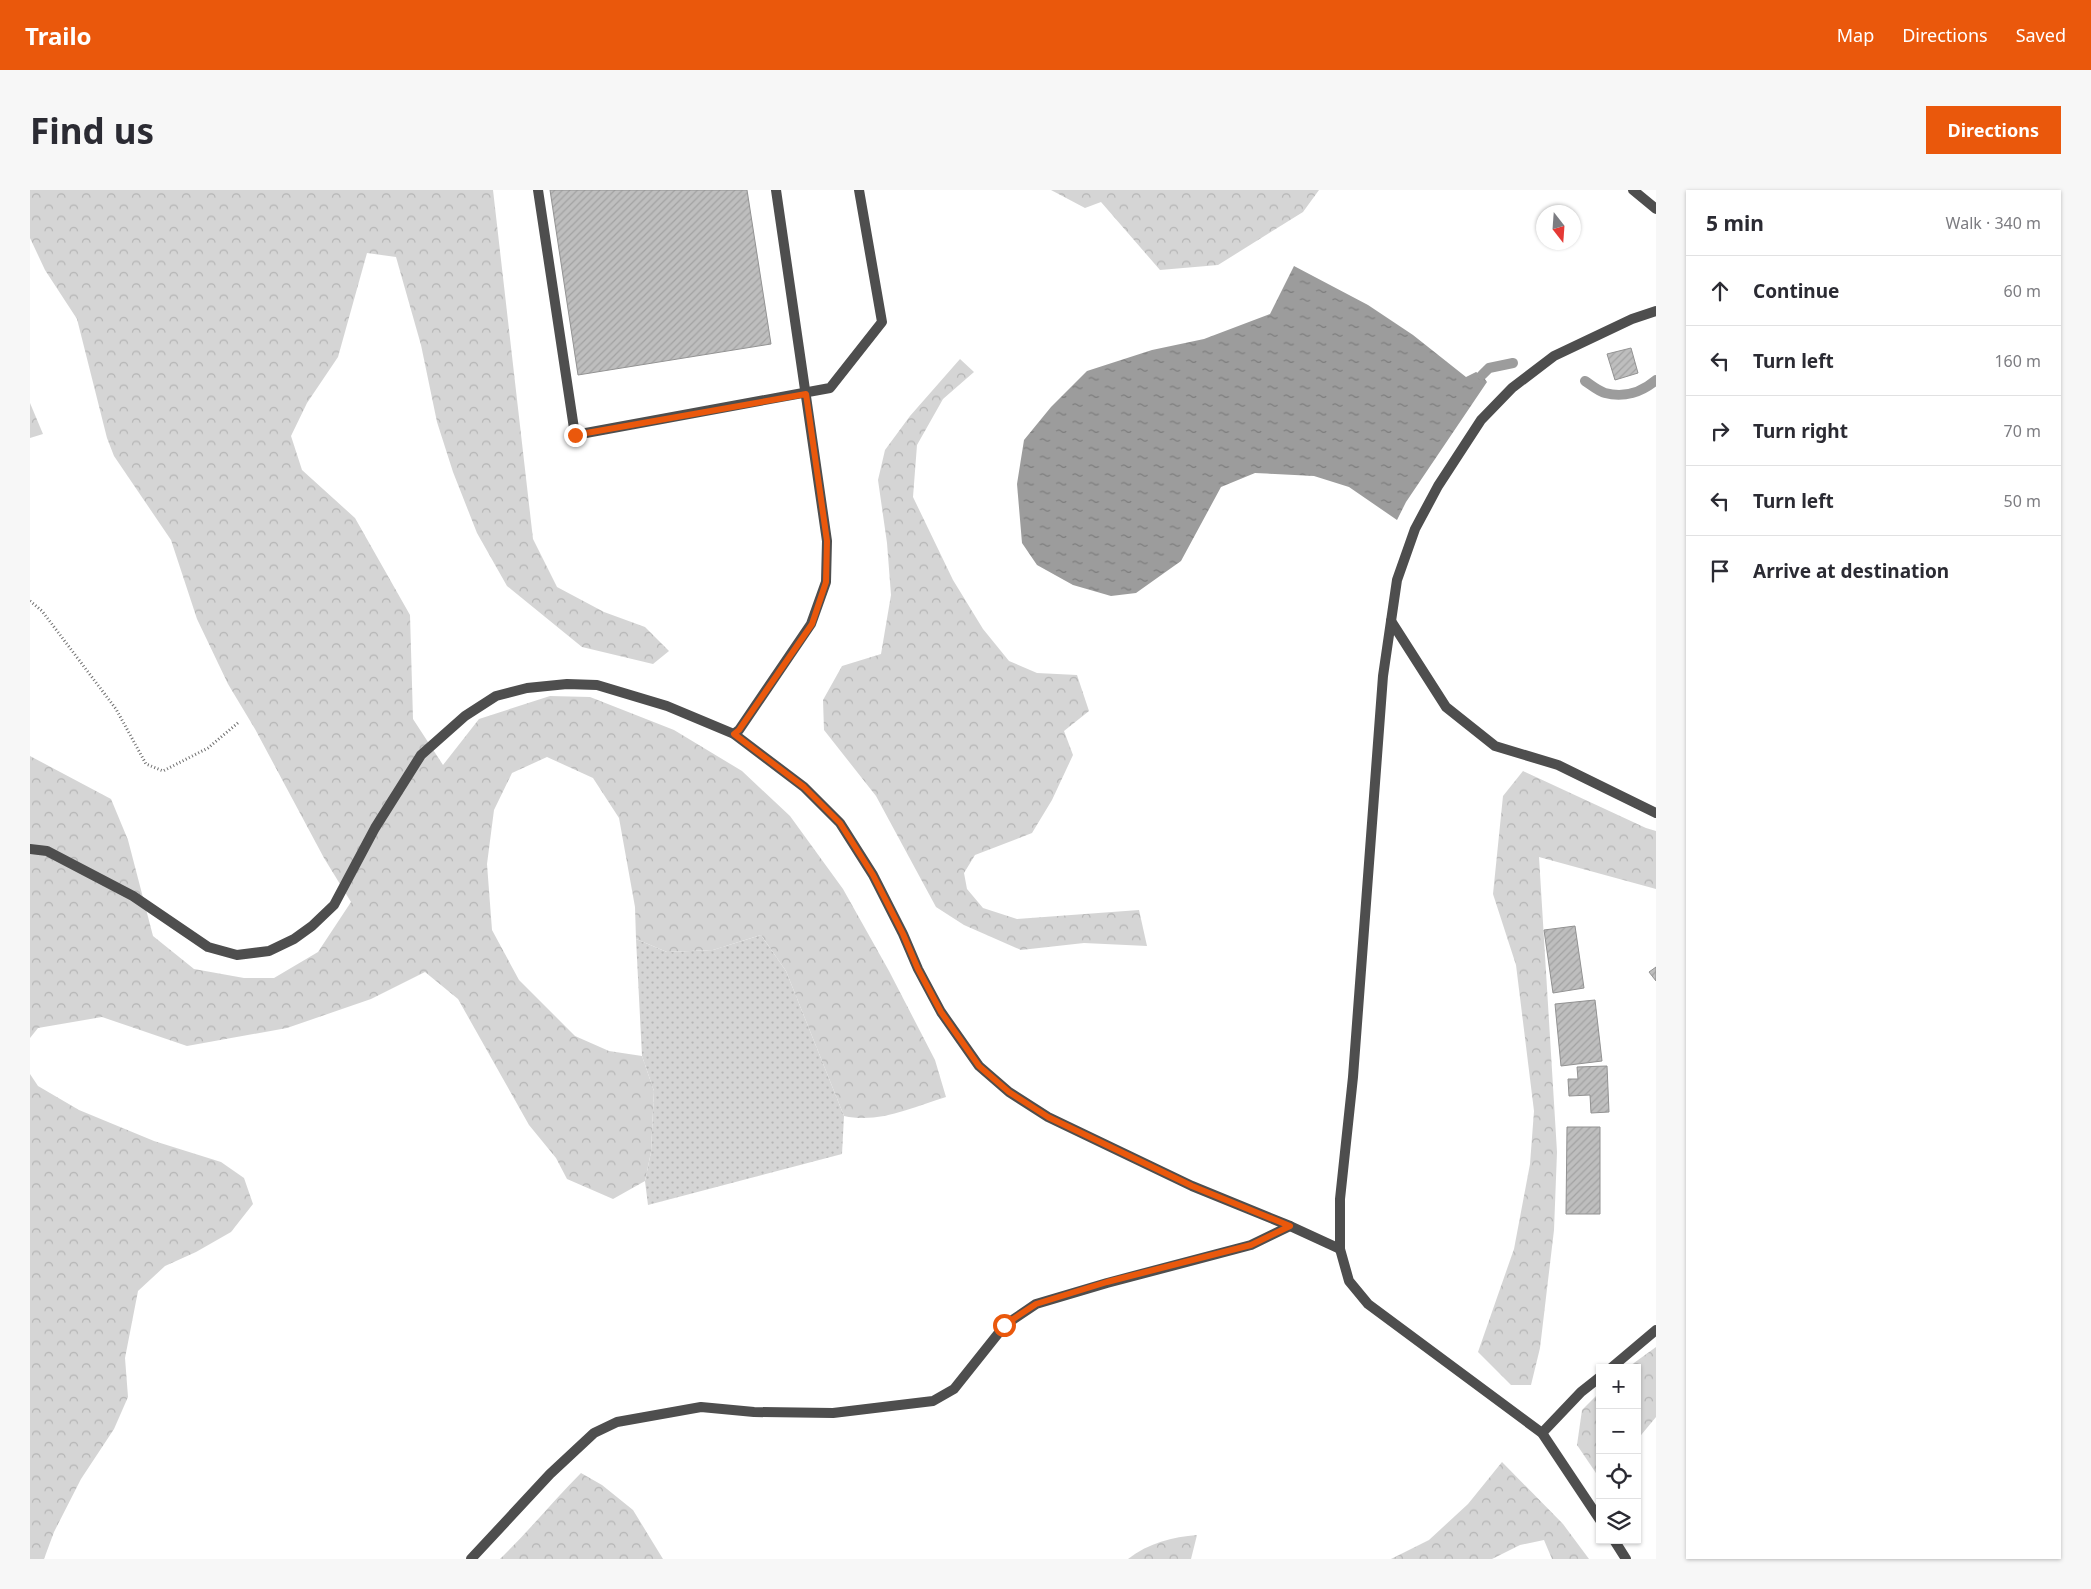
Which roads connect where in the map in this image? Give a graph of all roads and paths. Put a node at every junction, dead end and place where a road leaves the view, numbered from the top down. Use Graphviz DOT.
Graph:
graph roads {
  1 [pos="538,190"];
  2 [pos="776,190"];
  3 [pos="859,190"];
  4 [pos="1633,190"];
  5 [pos="1656,209"];
  6 [pos="1656,311"];
  7 [pos="806,394"];
  8 [pos="30,601"];
  9 [pos="1391,621"];
  10 [pos="239,722"];
  11 [pos="734,734"];
  12 [pos="1656,813"];
  13 [pos="30,849"];
  14 [pos="1290,1226"];
  15 [pos="1340,1249"];
  16 [pos="1656,1330"];
  17 [pos="1616,1364"];
  18 [pos="1596,1380"];
  19 [pos="1542,1433"];
  20 [pos="1596,1514"];
  21 [pos="1617,1544"];
  22 [pos="471,1559"];
  23 [pos="1626,1559"];
  1 -- 7 [label="street"];
  2 -- 7 [label="street"];
  3 -- 7 [label="street"];
  4 -- 5 [label="street"];
  6 -- 9 [label="street"];
  7 -- 11 [label="street"];
  8 -- 10 [label="path"];
  9 -- 12 [label="street"];
  9 -- 15 [label="street"];
  11 -- 13 [label="street"];
  11 -- 14 [label="street"];
  14 -- 15 [label="street"];
  14 -- 22 [label="street"];
  15 -- 19 [label="street"];
  16 -- 17 [label="street"];
  18 -- 19 [label="street"];
  19 -- 20 [label="street"];
  21 -- 23 [label="street"];
}
